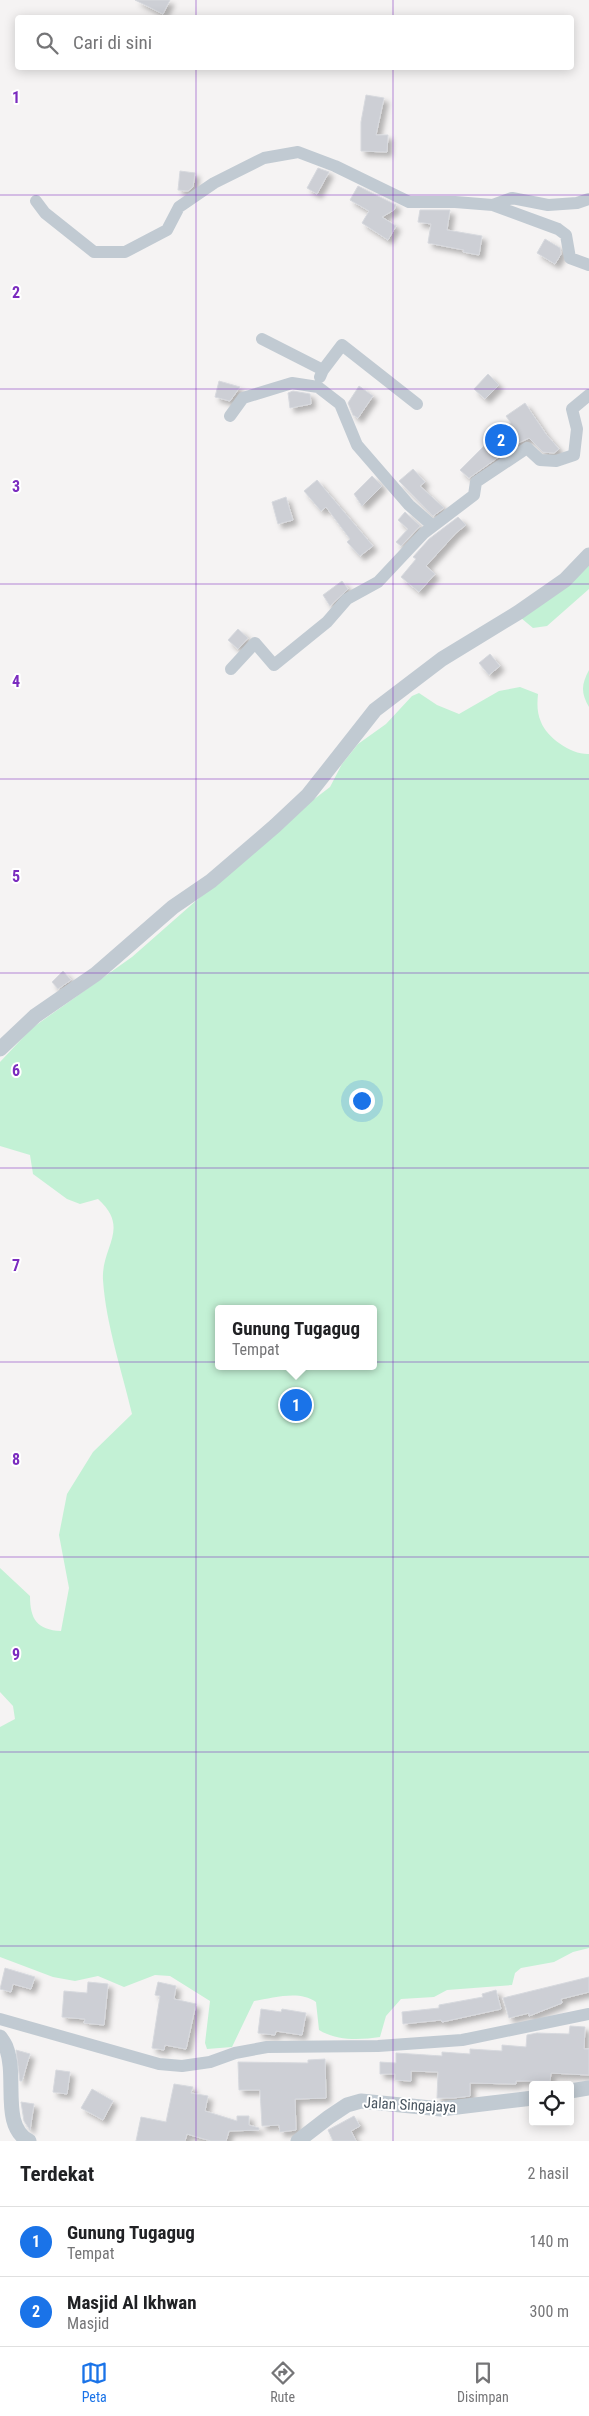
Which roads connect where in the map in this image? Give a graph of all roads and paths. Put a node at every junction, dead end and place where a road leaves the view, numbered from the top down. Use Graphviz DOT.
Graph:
graph roads {
  1 [pos="589,199"];
  2 [pos="36,201"];
  3 [pos="494,205"];
  4 [pos="589,265"];
  5 [pos="262,339"];
  6 [pos="323,370"];
  7 [pos="318,387"];
  8 [pos="589,395"];
  9 [pos="417,404"];
  10 [pos="230,416"];
  11 [pos="432,526"];
  12 [pos="589,555"];
  13 [pos="230,669"];
  14 [pos="0,1049"];
  15 [pos="589,2014"];
  16 [pos="0,2018"];
  17 [pos="0,2037"];
  18 [pos="589,2088"];
  19 [pos="574,2090"];
  20 [pos="529,2098"];
  21 [pos="29,2141"];
  22 [pos="298,2141"];
  1 -- 3 [label="street"];
  2 -- 3 [label="street"];
  3 -- 4 [label="street"];
  5 -- 6 [label="street"];
  6 -- 7 [label="street"];
  6 -- 9 [label="street"];
  7 -- 10 [label="street"];
  7 -- 11 [label="street"];
  8 -- 11 [label="street"];
  11 -- 13 [label="street"];
  12 -- 14 [label="street"];
  15 -- 16 [label="street"];
  17 -- 21 [label="street"];
  18 -- 19 [label="street"];
  20 -- 22 [label="street, Jalan Singajaya"];
}
